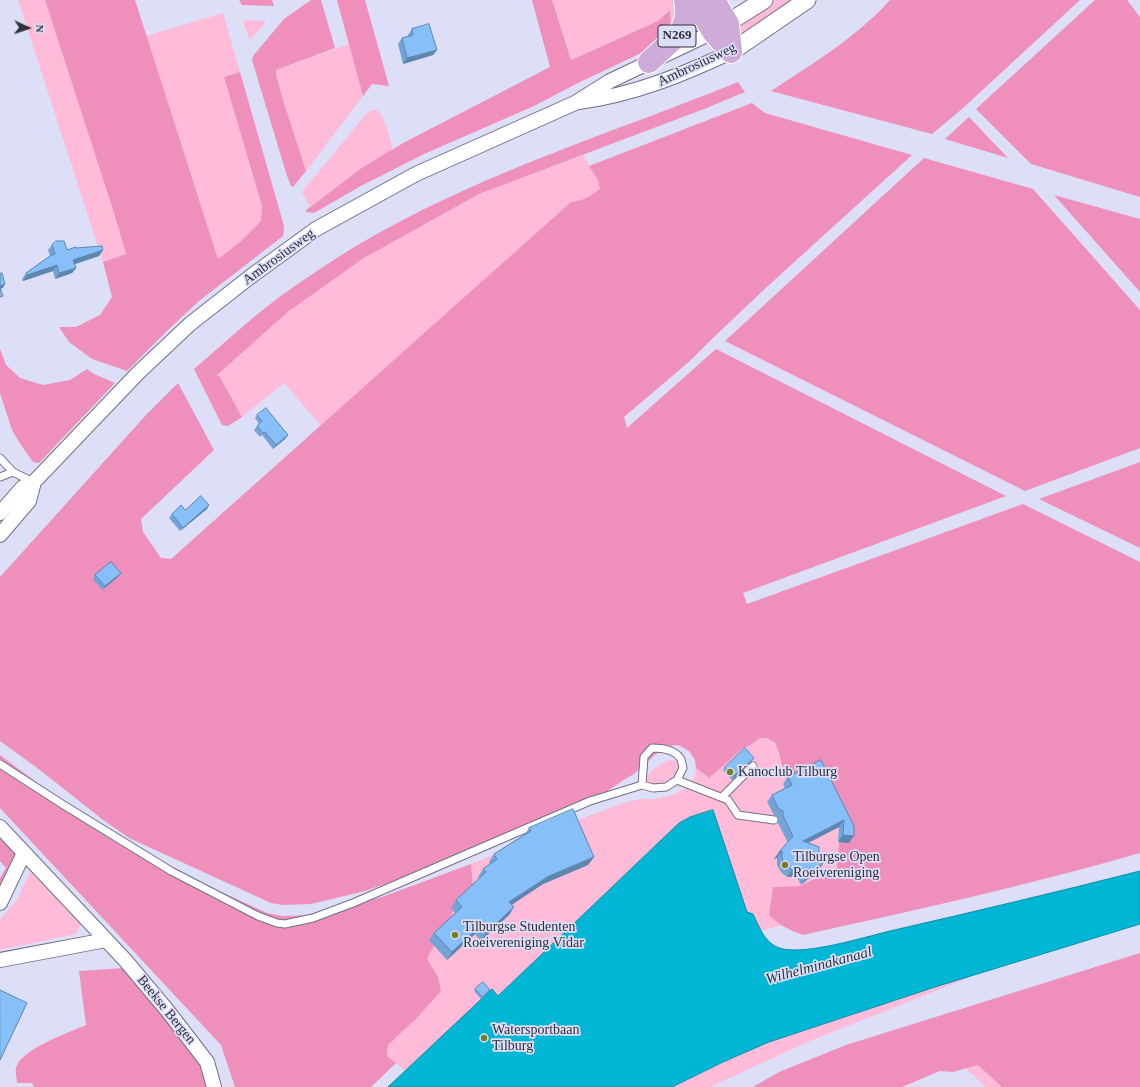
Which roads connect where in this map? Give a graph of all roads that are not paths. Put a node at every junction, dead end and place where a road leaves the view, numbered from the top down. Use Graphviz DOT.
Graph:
graph roads {
  1 [pos="685,0"];
  2 [pos="694,0"];
  3 [pos="714,0"];
  4 [pos="764,0"];
  5 [pos="807,0"];
  6 [pos="721,28"];
  7 [pos="731,52"];
  8 [pos="649,62"];
  9 [pos="575,103"];
  10 [pos="0,458"];
  11 [pos="13,472"];
  12 [pos="0,477"];
  13 [pos="34,482"];
  14 [pos="0,513"];
  15 [pos="0,535"];
  16 [pos="0,764"];
  17 [pos="753,766"];
  18 [pos="677,780"];
  19 [pos="642,785"];
  20 [pos="722,797"];
  21 [pos="774,820"];
  22 [pos="0,827"];
  23 [pos="24,852"];
  24 [pos="0,903"];
  25 [pos="106,940"];
  26 [pos="0,960"];
  27 [pos="214,1087"];
  1 -- 8 [label="highway, N269"];
  2 -- 6 [label="highway, N269"];
  3 -- 6 [label="highway"];
  4 -- 6 [label="street, Ambrosiusweg"];
  5 -- 7 [label="street, Ambrosiusweg"];
  6 -- 7 [label="highway"];
  6 -- 8 [label="street, Ambrosiusweg"];
  7 -- 9 [label="street, Ambrosiusweg"];
  8 -- 9 [label="street, Ambrosiusweg"];
  9 -- 13 [label="street, Ambrosiusweg"];
  10 -- 11 [label="lane"];
  11 -- 12 [label="lane"];
  11 -- 13 [label="lane"];
  13 -- 14 [label="street, Ambrosiusweg"];
  13 -- 15 [label="street, Ambrosiusweg"];
  16 -- 19 [label="lane"];
  17 -- 20 [label="lane"];
  18 -- 19 [label="lane"];
  18 -- 19 [label="lane"];
  18 -- 20 [label="lane"];
  20 -- 21 [label="lane"];
  22 -- 23 [label="street, Beekse Bergen"];
  23 -- 24 [label="street"];
  23 -- 25 [label="street, Beekse Bergen"];
  25 -- 26 [label="street"];
  25 -- 27 [label="street, Beekse Bergen"];
}
